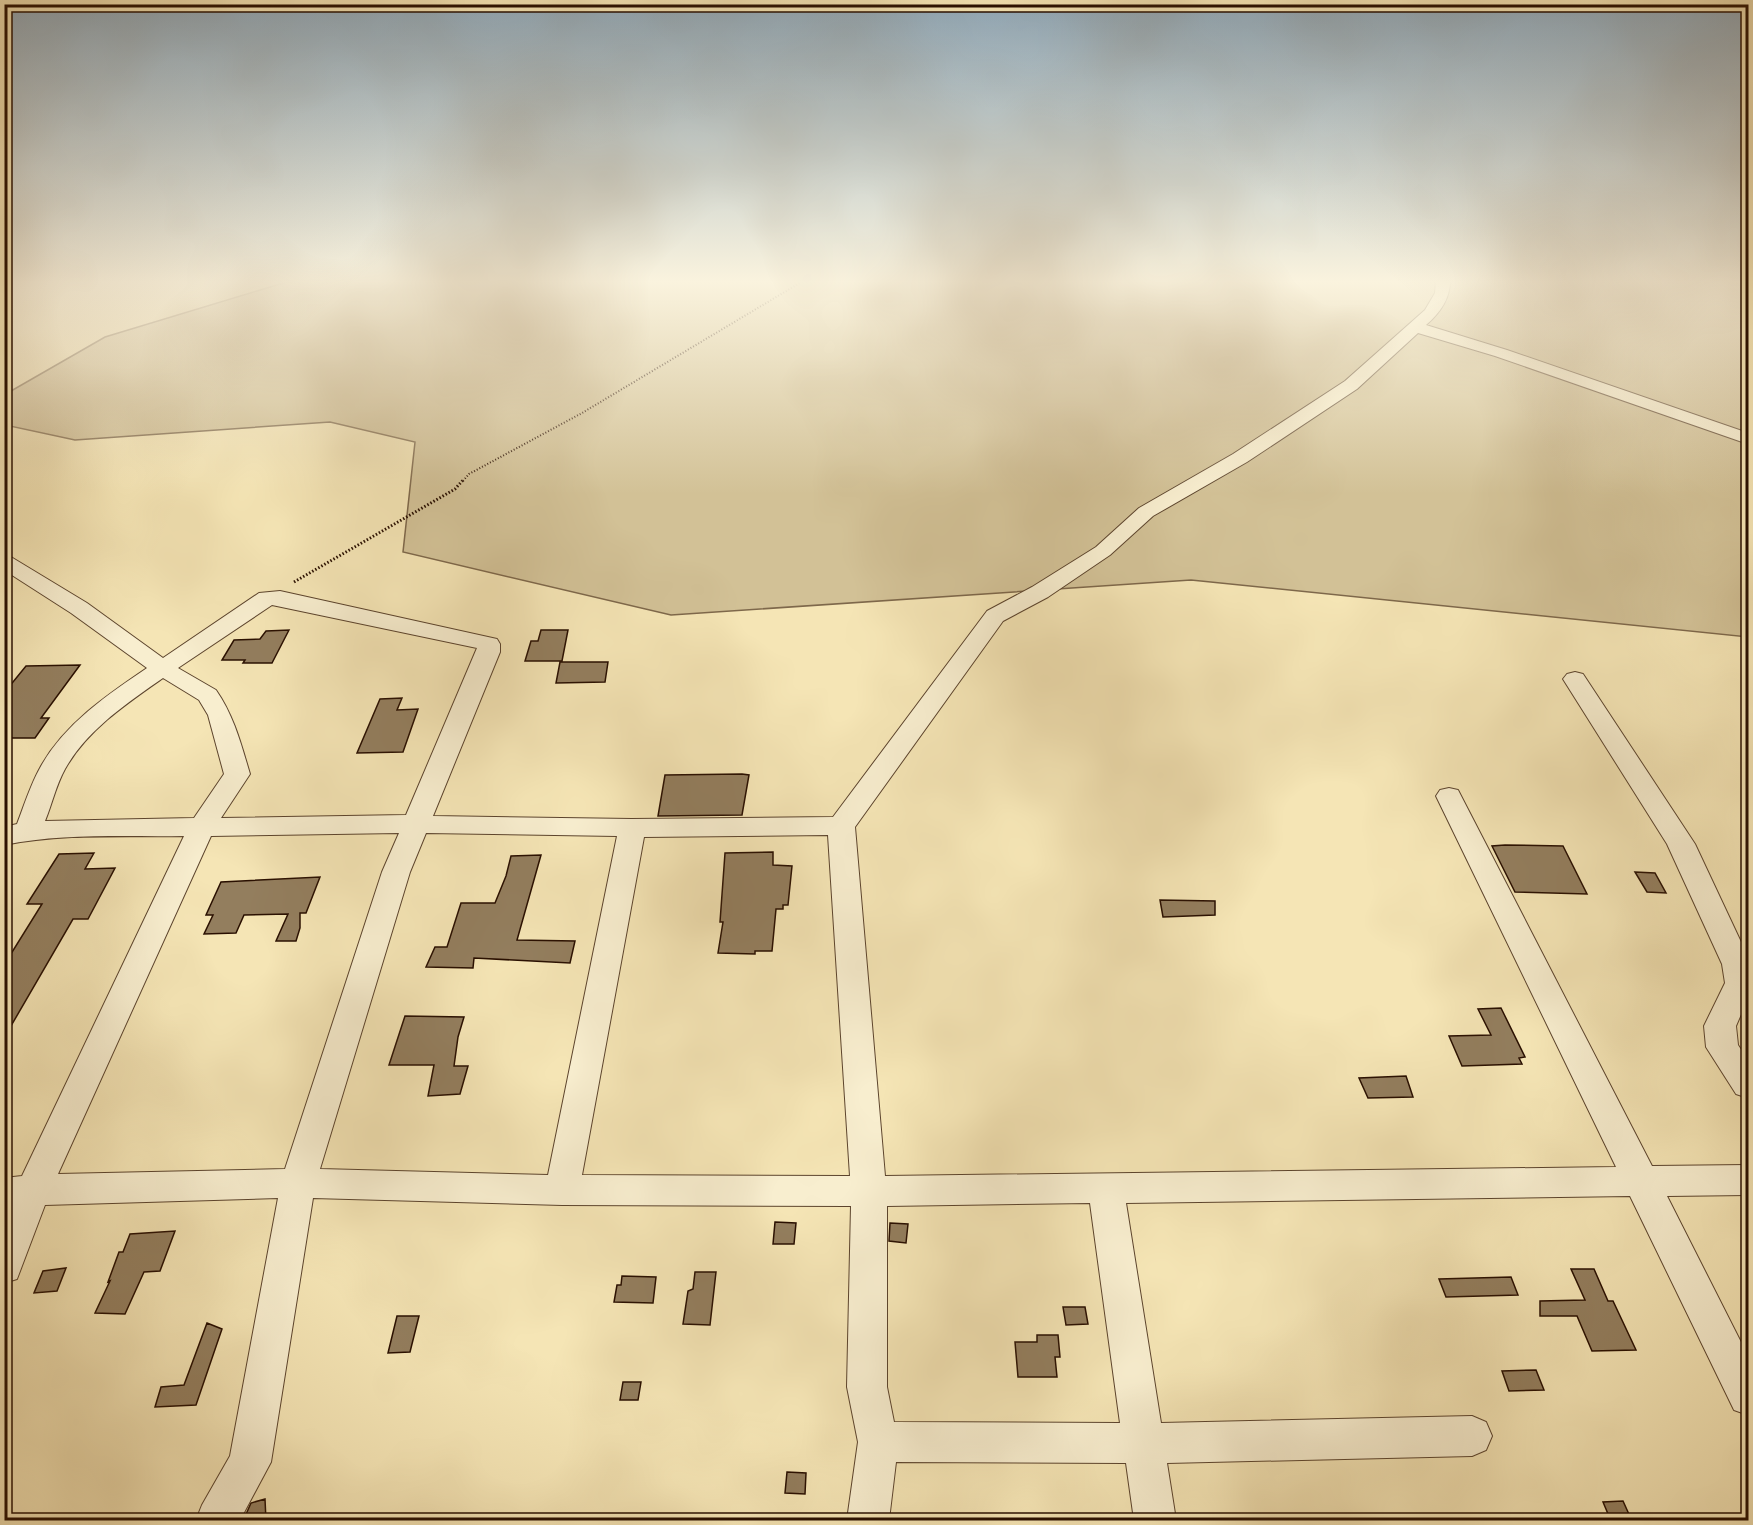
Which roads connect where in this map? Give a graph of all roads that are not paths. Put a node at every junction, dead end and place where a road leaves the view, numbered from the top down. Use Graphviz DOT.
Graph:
graph roads {
  1 [pos="1387,352"];
  2 [pos="1501,352"];
  3 [pos="1749,439"];
  4 [pos="4,561"];
  5 [pos="162,668"];
  6 [pos="1575,679"];
  7 [pos="1449,796"];
  8 [pos="418,824"];
  9 [pos="841,826"];
  10 [pos="201,828"];
  11 [pos="632,828"];
  12 [pos="16,834"];
  13 [pos="1749,1085"];
  14 [pos="1749,1180"];
  15 [pos="1642,1182"];
  16 [pos="298,1183"];
  17 [pos="1106,1189"];
  18 [pos="562,1190"];
  19 [pos="19,1191"];
  20 [pos="868,1191"];
  21 [pos="4,1267"];
  22 [pos="1749,1396"];
  23 [pos="1472,1436"];
  24 [pos="878,1442"];
  25 [pos="1144,1443"];
  26 [pos="217,1521"];
  27 [pos="868,1521"];
  28 [pos="1155,1521"];
  1 -- 9 [label="street"];
  2 -- 3 [label="street"];
  4 -- 5 [label="street"];
  5 -- 8 [label="street"];
  5 -- 10 [label="street"];
  5 -- 12 [label="street"];
  6 -- 13 [label="street"];
  7 -- 15 [label="street"];
  8 -- 10 [label="street"];
  8 -- 11 [label="street"];
  8 -- 16 [label="street"];
  9 -- 11 [label="street"];
  9 -- 20 [label="street"];
  10 -- 12 [label="street"];
  10 -- 19 [label="street"];
  11 -- 18 [label="street"];
  14 -- 15 [label="street"];
  15 -- 17 [label="street"];
  15 -- 22 [label="street"];
  16 -- 18 [label="street"];
  16 -- 19 [label="street"];
  16 -- 26 [label="street"];
  17 -- 20 [label="street"];
  17 -- 25 [label="street"];
  18 -- 20 [label="street"];
  19 -- 21 [label="street"];
  20 -- 24 [label="street"];
  23 -- 25 [label="street"];
  24 -- 25 [label="street"];
  24 -- 27 [label="street"];
  25 -- 28 [label="street"];
}
